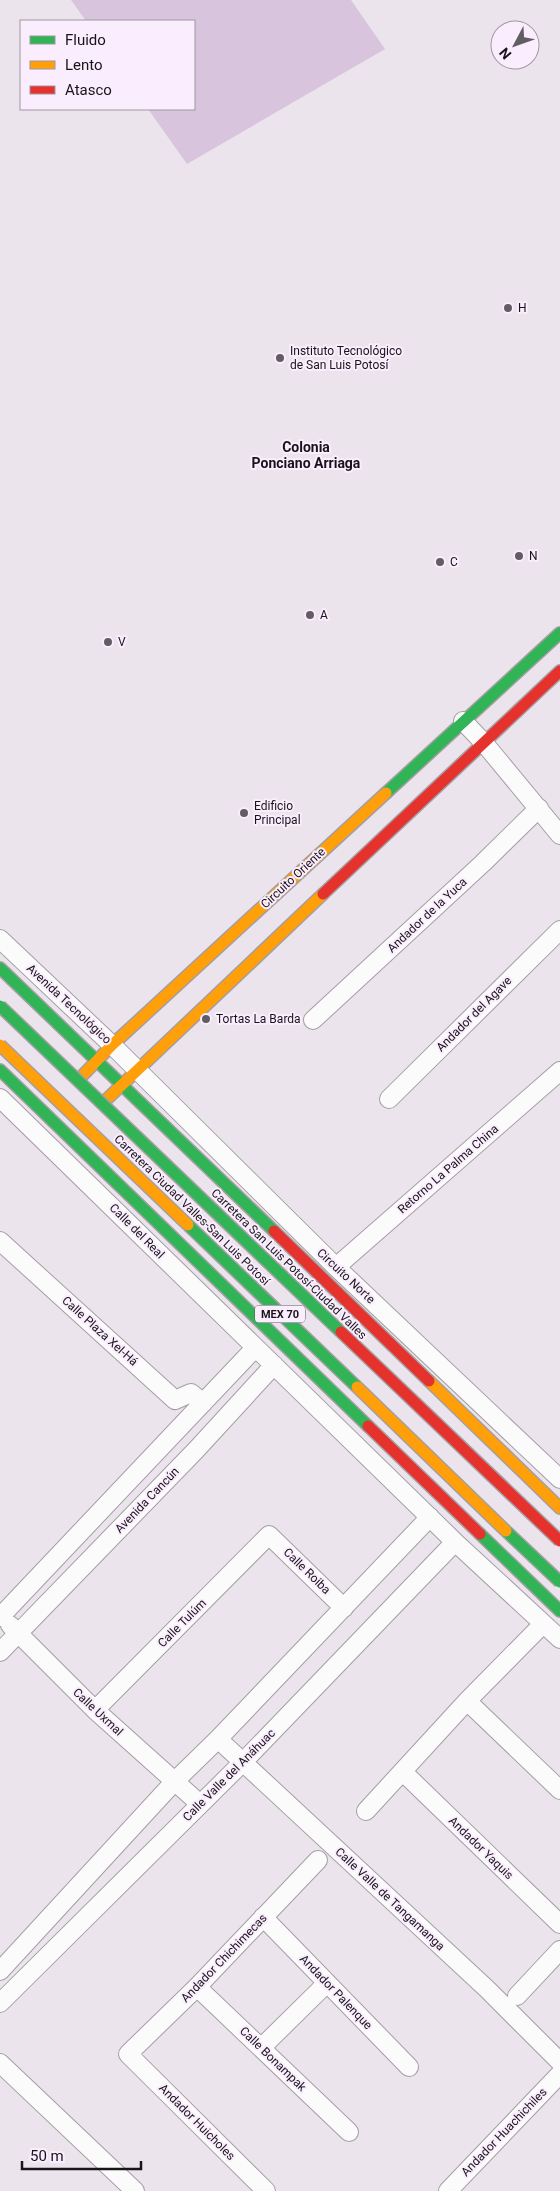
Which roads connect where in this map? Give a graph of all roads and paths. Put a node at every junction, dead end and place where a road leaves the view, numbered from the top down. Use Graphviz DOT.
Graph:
graph roads {
  1 [pos="560,633"];
  2 [pos="535,656"];
  3 [pos="557,680"];
  4 [pos="463,721"];
  5 [pos="484,743"];
  6 [pos="539,808"];
  7 [pos="560,835"];
  8 [pos="560,930"];
  9 [pos="0,939"];
  10 [pos="0,968"];
  11 [pos="38,974"];
  12 [pos="17,996"];
  13 [pos="0,1006"];
  14 [pos="0,1014"];
  15 [pos="313,1020"];
  16 [pos="0,1045"];
  17 [pos="112,1045"];
  18 [pos="98,1061"];
  19 [pos="136,1069"];
  20 [pos="0,1070"];
  21 [pos="560,1071"];
  22 [pos="122,1084"];
  23 [pos="0,1098"];
  24 [pos="389,1099"];
  25 [pos="45,1114"];
  26 [pos="166,1126"];
  27 [pos="32,1128"];
  28 [pos="70,1136"];
  29 [pos="55,1151"];
  30 [pos="113,1178"];
  31 [pos="0,1240"];
  32 [pos="336,1267"];
  33 [pos="255,1348"];
  34 [pos="274,1365"];
  35 [pos="203,1403"];
  36 [pos="559,1477"];
  37 [pos="560,1508"];
  38 [pos="430,1517"];
  39 [pos="269,1535"];
  40 [pos="560,1541"];
  41 [pos="455,1542"];
  42 [pos="560,1582"];
  43 [pos="344,1608"];
  44 [pos="560,1610"];
  45 [pos="0,1615"];
  46 [pos="543,1624"];
  47 [pos="18,1634"];
  48 [pos="560,1639"];
  49 [pos="0,1652"];
  50 [pos="467,1701"];
  51 [pos="95,1710"];
  52 [pos="218,1739"];
  53 [pos="244,1761"];
  54 [pos="403,1772"];
  55 [pos="174,1782"];
  56 [pos="560,1790"];
  57 [pos="200,1804"];
  58 [pos="366,1811"];
  59 [pos="318,1860"];
  60 [pos="263,1917"];
  61 [pos="560,1924"];
  62 [pos="42,1925"];
  63 [pos="60,1942"];
  64 [pos="560,1950"];
  65 [pos="0,1971"];
  66 [pos="327,1983"];
  67 [pos="197,1987"];
  68 [pos="517,1996"];
  69 [pos="0,2003"];
  70 [pos="261,2048"];
  71 [pos="128,2054"];
  72 [pos="560,2062"];
  73 [pos="0,2063"];
  74 [pos="409,2067"];
  75 [pos="560,2074"];
  76 [pos="349,2132"];
  77 [pos="135,2191"];
  78 [pos="266,2191"];
  79 [pos="448,2191"];
  1 -- 2 [label="main road, Circuito Oriente"];
  2 -- 3 [label="street"];
  2 -- 4 [label="main road, Circuito Oriente"];
  3 -- 5 [label="main road"];
  4 -- 5 [label="street"];
  4 -- 17 [label="main road, Circuito Oriente"];
  5 -- 6 [label="street"];
  5 -- 19 [label="main road"];
  6 -- 7 [label="street"];
  6 -- 15 [label="street, Andador de la Yuca"];
  8 -- 24 [label="street, Andador del Agave"];
  9 -- 11 [label="street, Avenida Tecnológico"];
  10 -- 12 [label="main road"];
  11 -- 12 [label="street"];
  11 -- 17 [label="street, Avenida Tecnológico"];
  12 -- 14 [label="main road"];
  12 -- 18 [label="main road"];
  13 -- 40 [label="main road, Carretera San Luis Potosí-Ciudad Valles / MEX 70, bridge"];
  16 -- 42 [label="main road, Carretera Ciudad Valles-San Luis Potosí / MEX 70, bridge"];
  17 -- 18 [label="main road, Circuito Oriente"];
  17 -- 19 [label="street, Avenida Tecnológico"];
  18 -- 22 [label="main road"];
  18 -- 25 [label="main road, Circuito Oriente"];
  19 -- 22 [label="main road"];
  19 -- 32 [label="street, Circuito Norte"];
  20 -- 25 [label="main road"];
  21 -- 32 [label="street, Retorno La Palma China"];
  22 -- 26 [label="main road"];
  22 -- 28 [label="main road"];
  23 -- 27 [label="street, Calle del Real"];
  25 -- 27 [label="street, Circuito Oriente"];
  25 -- 28 [label="main road"];
  26 -- 30 [label="main road"];
  26 -- 37 [label="main road"];
  27 -- 29 [label="street, Calle del Real"];
  28 -- 29 [label="street"];
  28 -- 30 [label="main road"];
  29 -- 33 [label="street, Calle del Real"];
  30 -- 44 [label="main road"];
  31 -- 35 [label="street, Calle Plaza Xel-Há"];
  32 -- 36 [label="street, Circuito Norte"];
  33 -- 34 [label="street, Calle del Real"];
  33 -- 35 [label="street, Avenida Cancún"];
  34 -- 38 [label="street"];
  34 -- 47 [label="street, Avenida Cancún"];
  35 -- 45 [label="street, Avenida Cancún"];
  38 -- 41 [label="street"];
  38 -- 43 [label="street"];
  39 -- 43 [label="street, Calle Roiba"];
  39 -- 51 [label="street, Calle Tulúm"];
  41 -- 46 [label="street"];
  41 -- 53 [label="street, Calle Valle del Anáhuac"];
  43 -- 52 [label="street"];
  45 -- 47 [label="street, Calle Uxmal"];
  46 -- 48 [label="street"];
  46 -- 50 [label="street"];
  47 -- 49 [label="street, Avenida Cancún"];
  47 -- 51 [label="street, Calle Uxmal"];
  50 -- 54 [label="street"];
  50 -- 56 [label="street"];
  51 -- 55 [label="street, Calle Uxmal"];
  52 -- 53 [label="street, Calle Valle de Tangamanga"];
  52 -- 55 [label="street"];
  53 -- 57 [label="street, Calle Valle del Anáhuac"];
  53 -- 72 [label="street, Calle Valle de Tangamanga"];
  54 -- 58 [label="street"];
  54 -- 61 [label="street, Andador Yaquis"];
  55 -- 57 [label="street, Calle Uxmal"];
  55 -- 62 [label="street"];
  57 -- 63 [label="street, Calle Valle del Anáhuac"];
  59 -- 60 [label="street, Andador Chichimecas"];
  60 -- 66 [label="street, Andador Palenque"];
  60 -- 67 [label="street, Andador Chichimecas"];
  62 -- 63 [label="street"];
  62 -- 65 [label="street"];
  63 -- 69 [label="street, Calle Valle del Anáhuac"];
  64 -- 68 [label="street"];
  66 -- 70 [label="street"];
  66 -- 74 [label="street, Andador Palenque"];
  67 -- 70 [label="street, Calle Bonampak"];
  67 -- 71 [label="street, Andador Chichimecas"];
  70 -- 76 [label="street, Calle Bonampak"];
  71 -- 78 [label="street, Andador Huicholes"];
  73 -- 77 [label="street"];
  75 -- 79 [label="street, Andador Huachichiles"];
}
